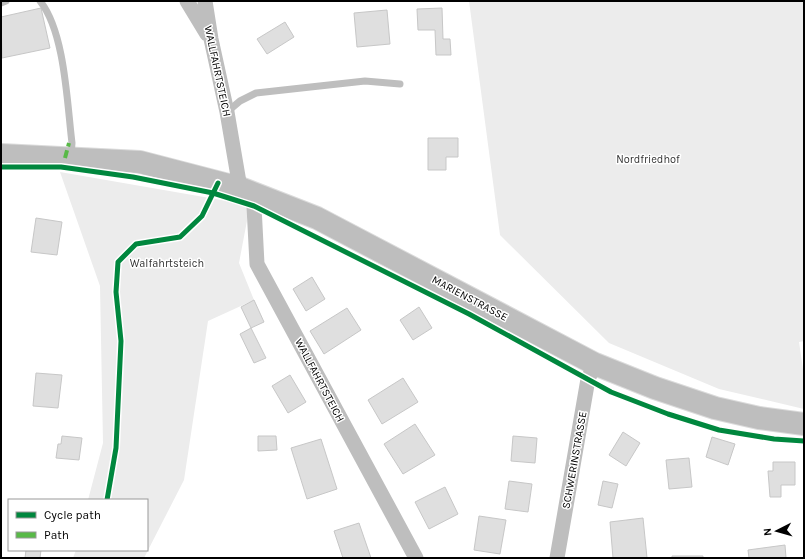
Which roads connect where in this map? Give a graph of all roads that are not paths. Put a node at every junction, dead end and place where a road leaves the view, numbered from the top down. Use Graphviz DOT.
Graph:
graph roads {
  1 [pos="6,1"];
  2 [pos="40,1"];
  3 [pos="187,1"];
  4 [pos="205,1"];
  5 [pos="1,3"];
  6 [pos="211,39"];
  7 [pos="400,84"];
  8 [pos="227,112"];
  9 [pos="1,155"];
  10 [pos="71,158"];
  11 [pos="249,191"];
  12 [pos="595,364"];
  13 [pos="804,424"];
  14 [pos="416,558"];
  15 [pos="557,558"];
  1 -- 5 [label="lane"];
  2 -- 10 [label="lane"];
  3 -- 6 [label="street"];
  4 -- 6 [label="street, WALLFAHRTSTEICH"];
  6 -- 8 [label="street, WALLFAHRTSTEICH"];
  7 -- 8 [label="lane"];
  8 -- 11 [label="street, WALLFAHRTSTEICH"];
  9 -- 10 [label="main road, MARIENSTRASSE"];
  10 -- 11 [label="main road, MARIENSTRASSE"];
  11 -- 12 [label="main road, MARIENSTRASSE"];
  11 -- 14 [label="street, WALLFAHRTSTEICH"];
  12 -- 13 [label="main road, MARIENSTRASSE"];
  12 -- 15 [label="street, SCHWERINSTRASSE"];
}
